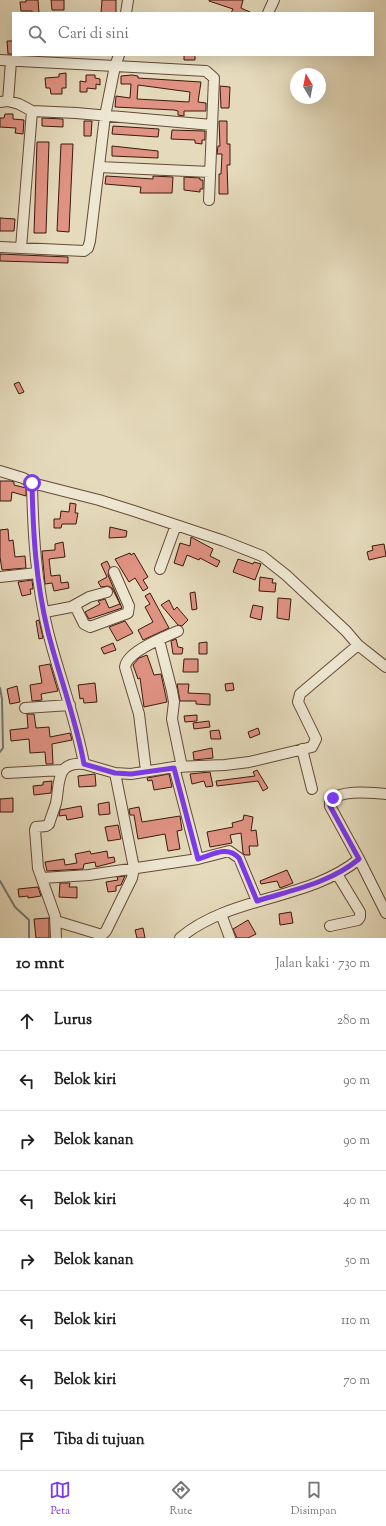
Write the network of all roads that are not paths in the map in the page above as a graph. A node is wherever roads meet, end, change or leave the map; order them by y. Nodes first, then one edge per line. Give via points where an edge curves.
1 (128, 0) edge
2 (274, 0) edge
3 (126, 12) edge
4 (268, 12) edge
5 (119, 56) edge
6 (0, 60) edge
7 (11, 61) junction
8 (115, 66) junction
9 (4, 102) edge
10 (32, 111) junction
11 (106, 116) junction
12 (212, 125) junction
13 (98, 166) junction
14 (210, 172) junction
15 (209, 200) dead end
16 (0, 247) edge
17 (22, 248) junction
18 (0, 471) edge
19 (32, 483) junction
20 (176, 525) junction
21 (160, 569) dead end
22 (114, 572) dead end
23 (36, 573) junction
24 (0, 577) edge
25 (107, 592) dead end
26 (71, 607) junction
27 (45, 612) junction
28 (178, 631) dead end
29 (159, 640) junction
30 (358, 644) junction
31 (386, 667) edge
32 (70, 704) junction
33 (25, 708) dead end
34 (302, 750) junction
35 (84, 764) junction
36 (178, 767) junction
37 (62, 770) junction
38 (146, 771) junction
39 (7, 773) dead end
40 (115, 773) junction
41 (312, 788) dead end
42 (386, 794) edge
43 (198, 859) junction
44 (359, 859) junction
45 (134, 868) junction
46 (337, 874) junction
47 (42, 878) junction
48 (257, 901) junction
49 (386, 913) edge
50 (221, 914) junction
51 (56, 922) junction
52 (330, 926) dead end
53 (102, 936) edge
54 (56, 938) edge
55 (180, 938) edge
56 (230, 938) edge

1 - 3 street
2 - 4 street
5 - 8 street
6 - 7 street
7 - 8 street
7 - 9 street
8 - 11 street
8 - 12 street via 210,73 214,78
9 - 10 street via 20,104
10 - 11 street
10 - 17 street
11 - 12 street
11 - 13 street
12 - 14 street
13 - 14 street
13 - 17 street via 88,248 84,251
14 - 15 street
16 - 17 street
18 - 19 street
19 - 20 street via 98,500
19 - 23 street
20 - 21 street
20 - 30 street via 262,556 315,601
22 - 26 street via 129,606 128,612 90,627 84,624 76,608
23 - 24 street
23 - 27 street
25 - 26 street via 89,597
26 - 27 street
27 - 32 street via 48,632
28 - 29 street
29 - 36 street via 174,702 172,719
29 - 38 street via 133,654 125,667 139,714
30 - 31 street
30 - 34 street via 300,694 298,702 316,739 312,747
32 - 33 street
32 - 35 street
34 - 36 street via 249,762
34 - 41 street
35 - 37 street via 73,764
35 - 40 street
36 - 38 street
36 - 43 street
37 - 39 street
37 - 47 street via 49,824 39,826 35,830 38,868
38 - 40 street via 131,774
40 - 45 street
42 - 44 street via 360,792 341,795 330,801 330,806
43 - 45 street
43 - 48 street via 224,851 234,853 239,858
44 - 46 street
44 - 49 street
45 - 47 street via 89,875
45 - 53 street via 132,878
46 - 48 street
46 - 52 street via 360,912 360,917 358,920
47 - 51 street
48 - 50 street
50 - 55 street via 193,928
50 - 56 street
51 - 53 street
51 - 54 street

